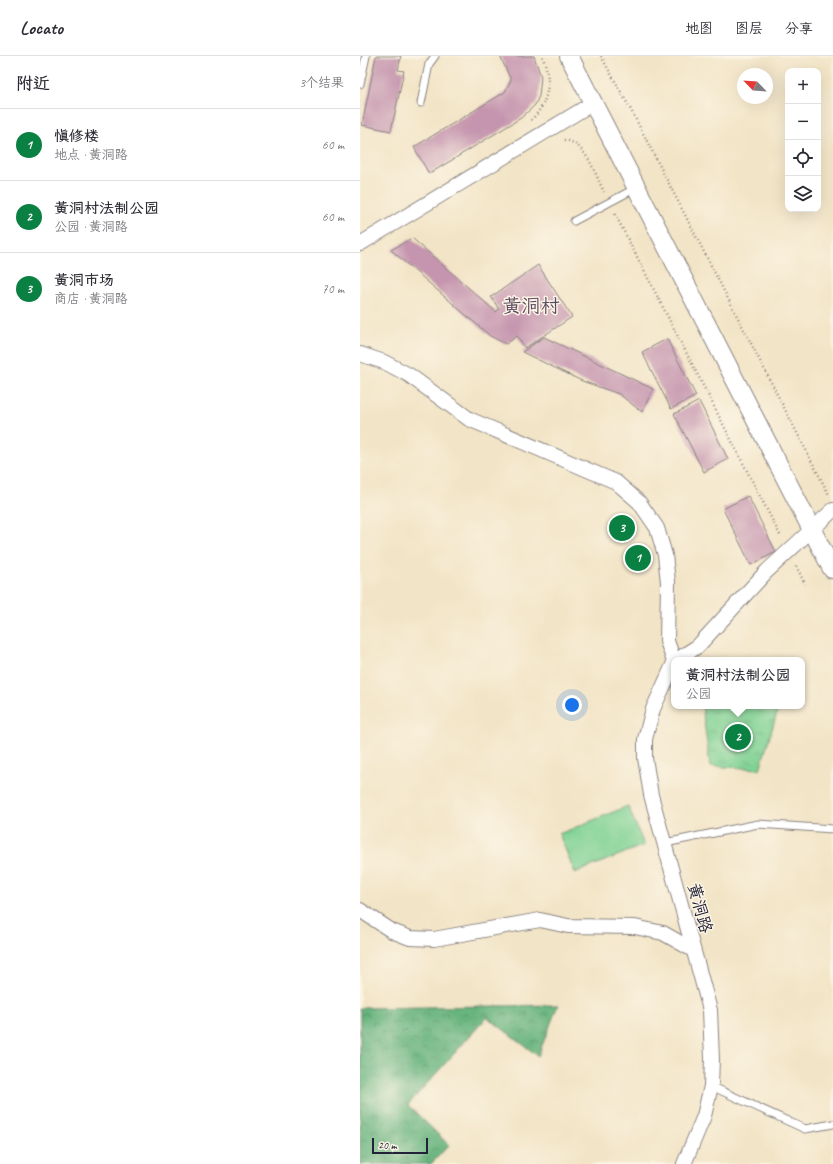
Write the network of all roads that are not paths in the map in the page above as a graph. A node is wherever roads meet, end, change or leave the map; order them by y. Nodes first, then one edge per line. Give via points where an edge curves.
1 (366, 56) edge
2 (435, 56) edge
3 (569, 56) edge
4 (360, 84) edge
5 (421, 103) dead end
6 (593, 103) junction
7 (637, 188) junction
8 (574, 221) dead end
9 (360, 243) edge
10 (360, 354) edge
11 (833, 510) edge
12 (832, 569) edge
13 (672, 657) edge
14 (682, 657) edge
15 (671, 669) edge
16 (833, 829) edge
17 (665, 843) junction
18 (360, 910) edge
19 (693, 950) junction
20 (711, 1086) junction
21 (833, 1124) edge
22 (684, 1164) edge

1 - 4 lane
2 - 5 lane via 429,64
3 - 6 street
6 - 7 street
6 - 9 street
7 - 8 lane
7 - 12 street
10 - 13 street via 384,362 409,375 476,422 616,482 639,502 657,528 665,555 668,582 667,641
11 - 14 street via 767,571 698,646
15 - 17 street, 黄洞路 via 653,708 645,739 645,758 651,795
16 - 17 lane via 758,824
17 - 19 street, 黄洞路
18 - 19 street via 392,931 410,938 451,937 540,920 568,926 635,926 663,933
19 - 20 street, 黄洞路 via 710,1010
20 - 21 lane via 805,1129
20 - 22 street, 黄洞路 via 704,1116

